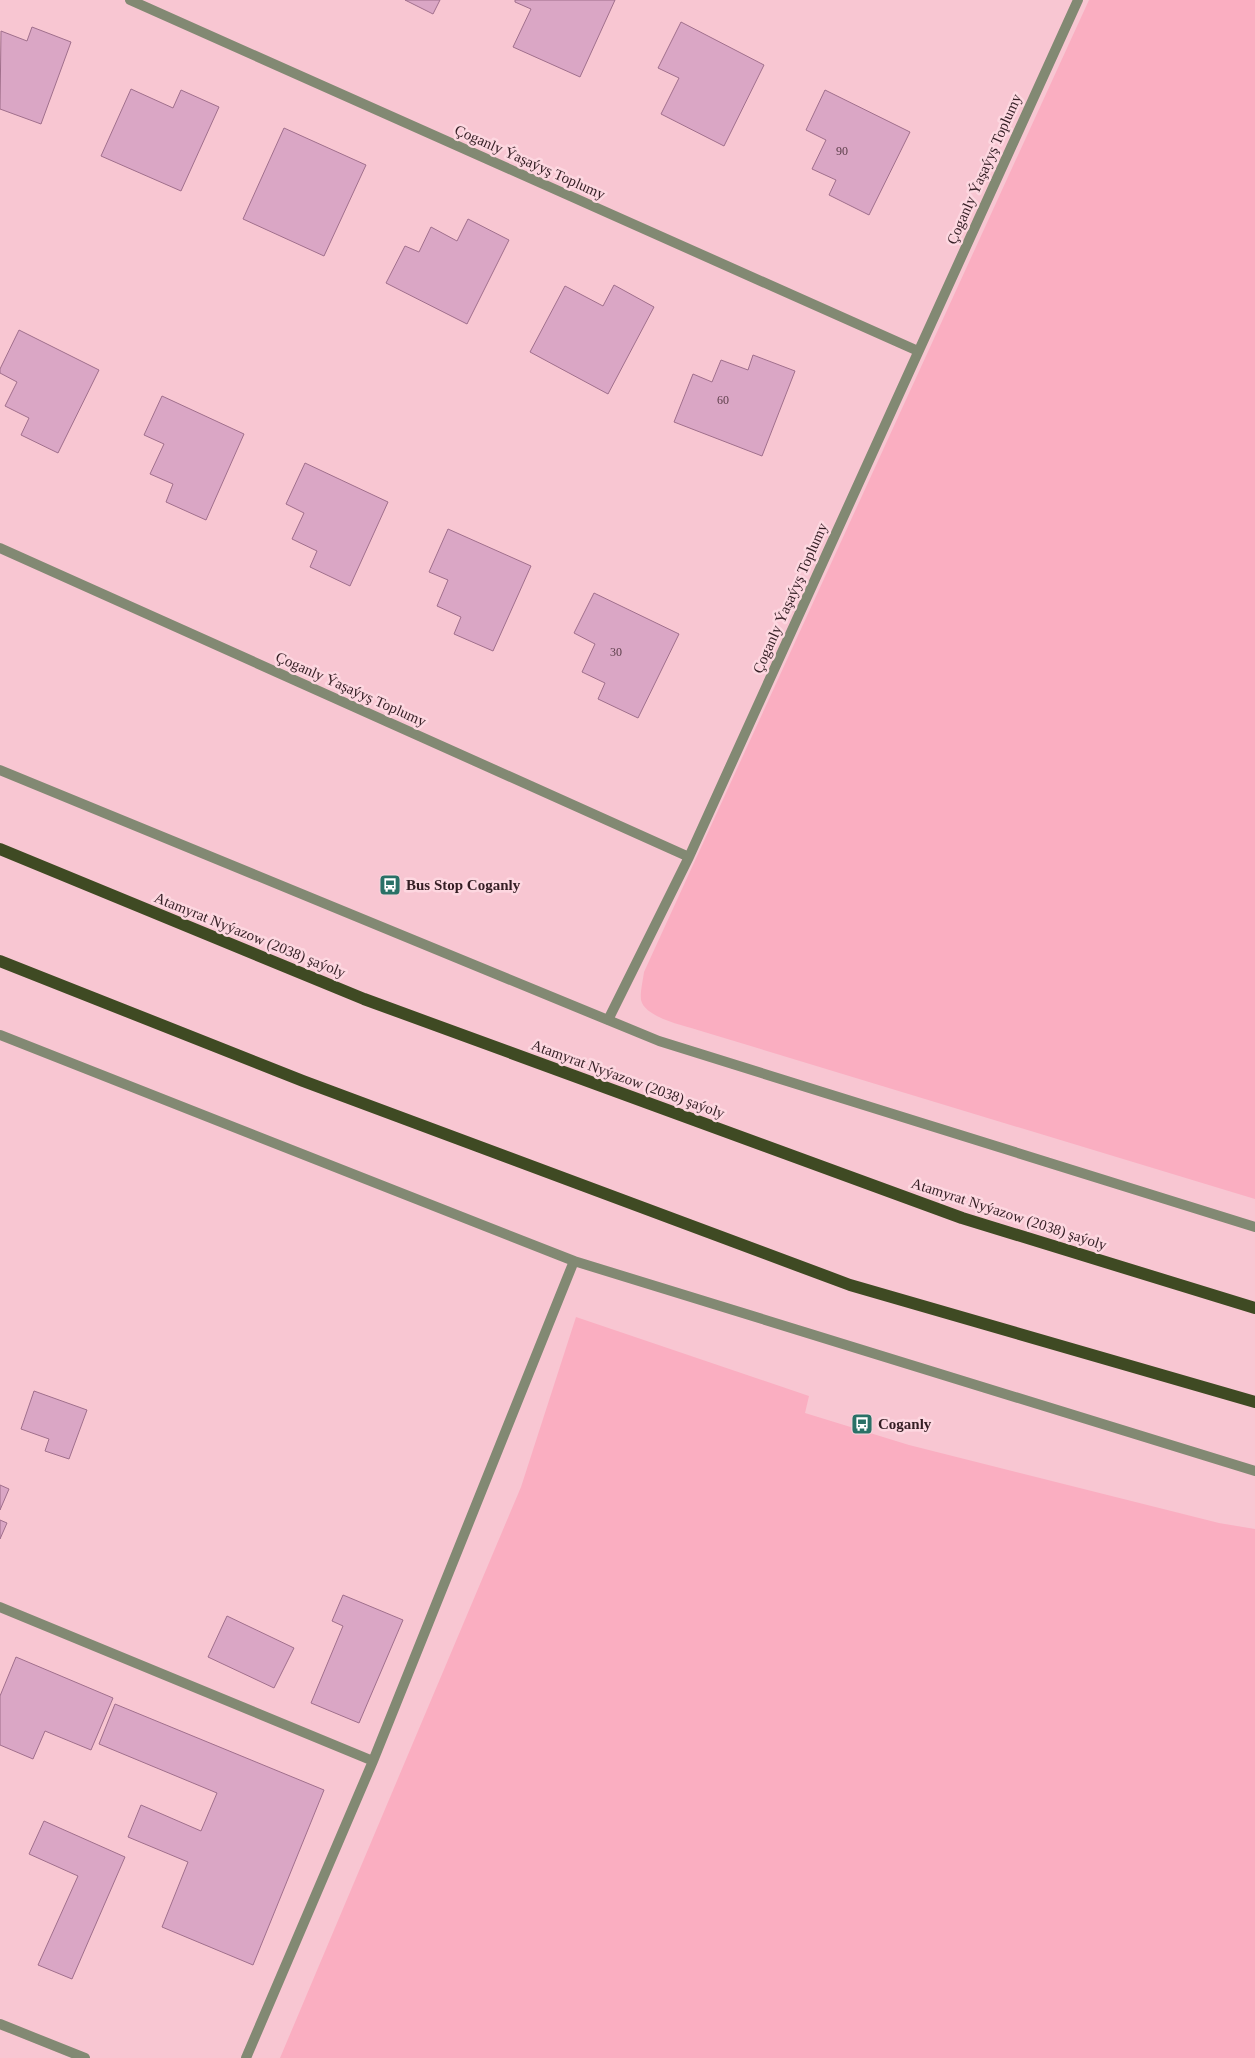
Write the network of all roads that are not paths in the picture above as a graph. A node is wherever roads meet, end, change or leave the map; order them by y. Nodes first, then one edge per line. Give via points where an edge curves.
1 (130, 0) edge
2 (1078, 0) edge
3 (918, 351) junction
4 (0, 548) edge
5 (0, 770) edge
6 (0, 849) edge
7 (689, 857) junction
8 (0, 961) edge
9 (608, 1020) junction
10 (0, 1035) edge
11 (1255, 1226) edge
12 (574, 1261) junction
13 (1255, 1308) edge
14 (1255, 1402) edge
15 (1255, 1471) edge
16 (0, 1607) edge
17 (373, 1761) junction
18 (0, 2024) edge
19 (85, 2058) edge
20 (246, 2058) edge

1 - 3 street, Çoganly Ýaşaýyş Toplumy
2 - 3 street, Çoganly Ýaşaýyş Toplumy
3 - 7 street, Çoganly Ýaşaýyş Toplumy
4 - 7 street, Çoganly Ýaşaýyş Toplumy
5 - 9 street
6 - 13 main road, Atamyrat Nyýazow (2038) şaýoly via 364,999 944,1212
7 - 9 street, Çoganly Ýaşaýyş Toplumy
8 - 14 main road via 303,1081 850,1284
9 - 11 street via 659,1041
10 - 12 street
12 - 15 street
12 - 17 street
16 - 17 street
17 - 20 street
18 - 19 street

